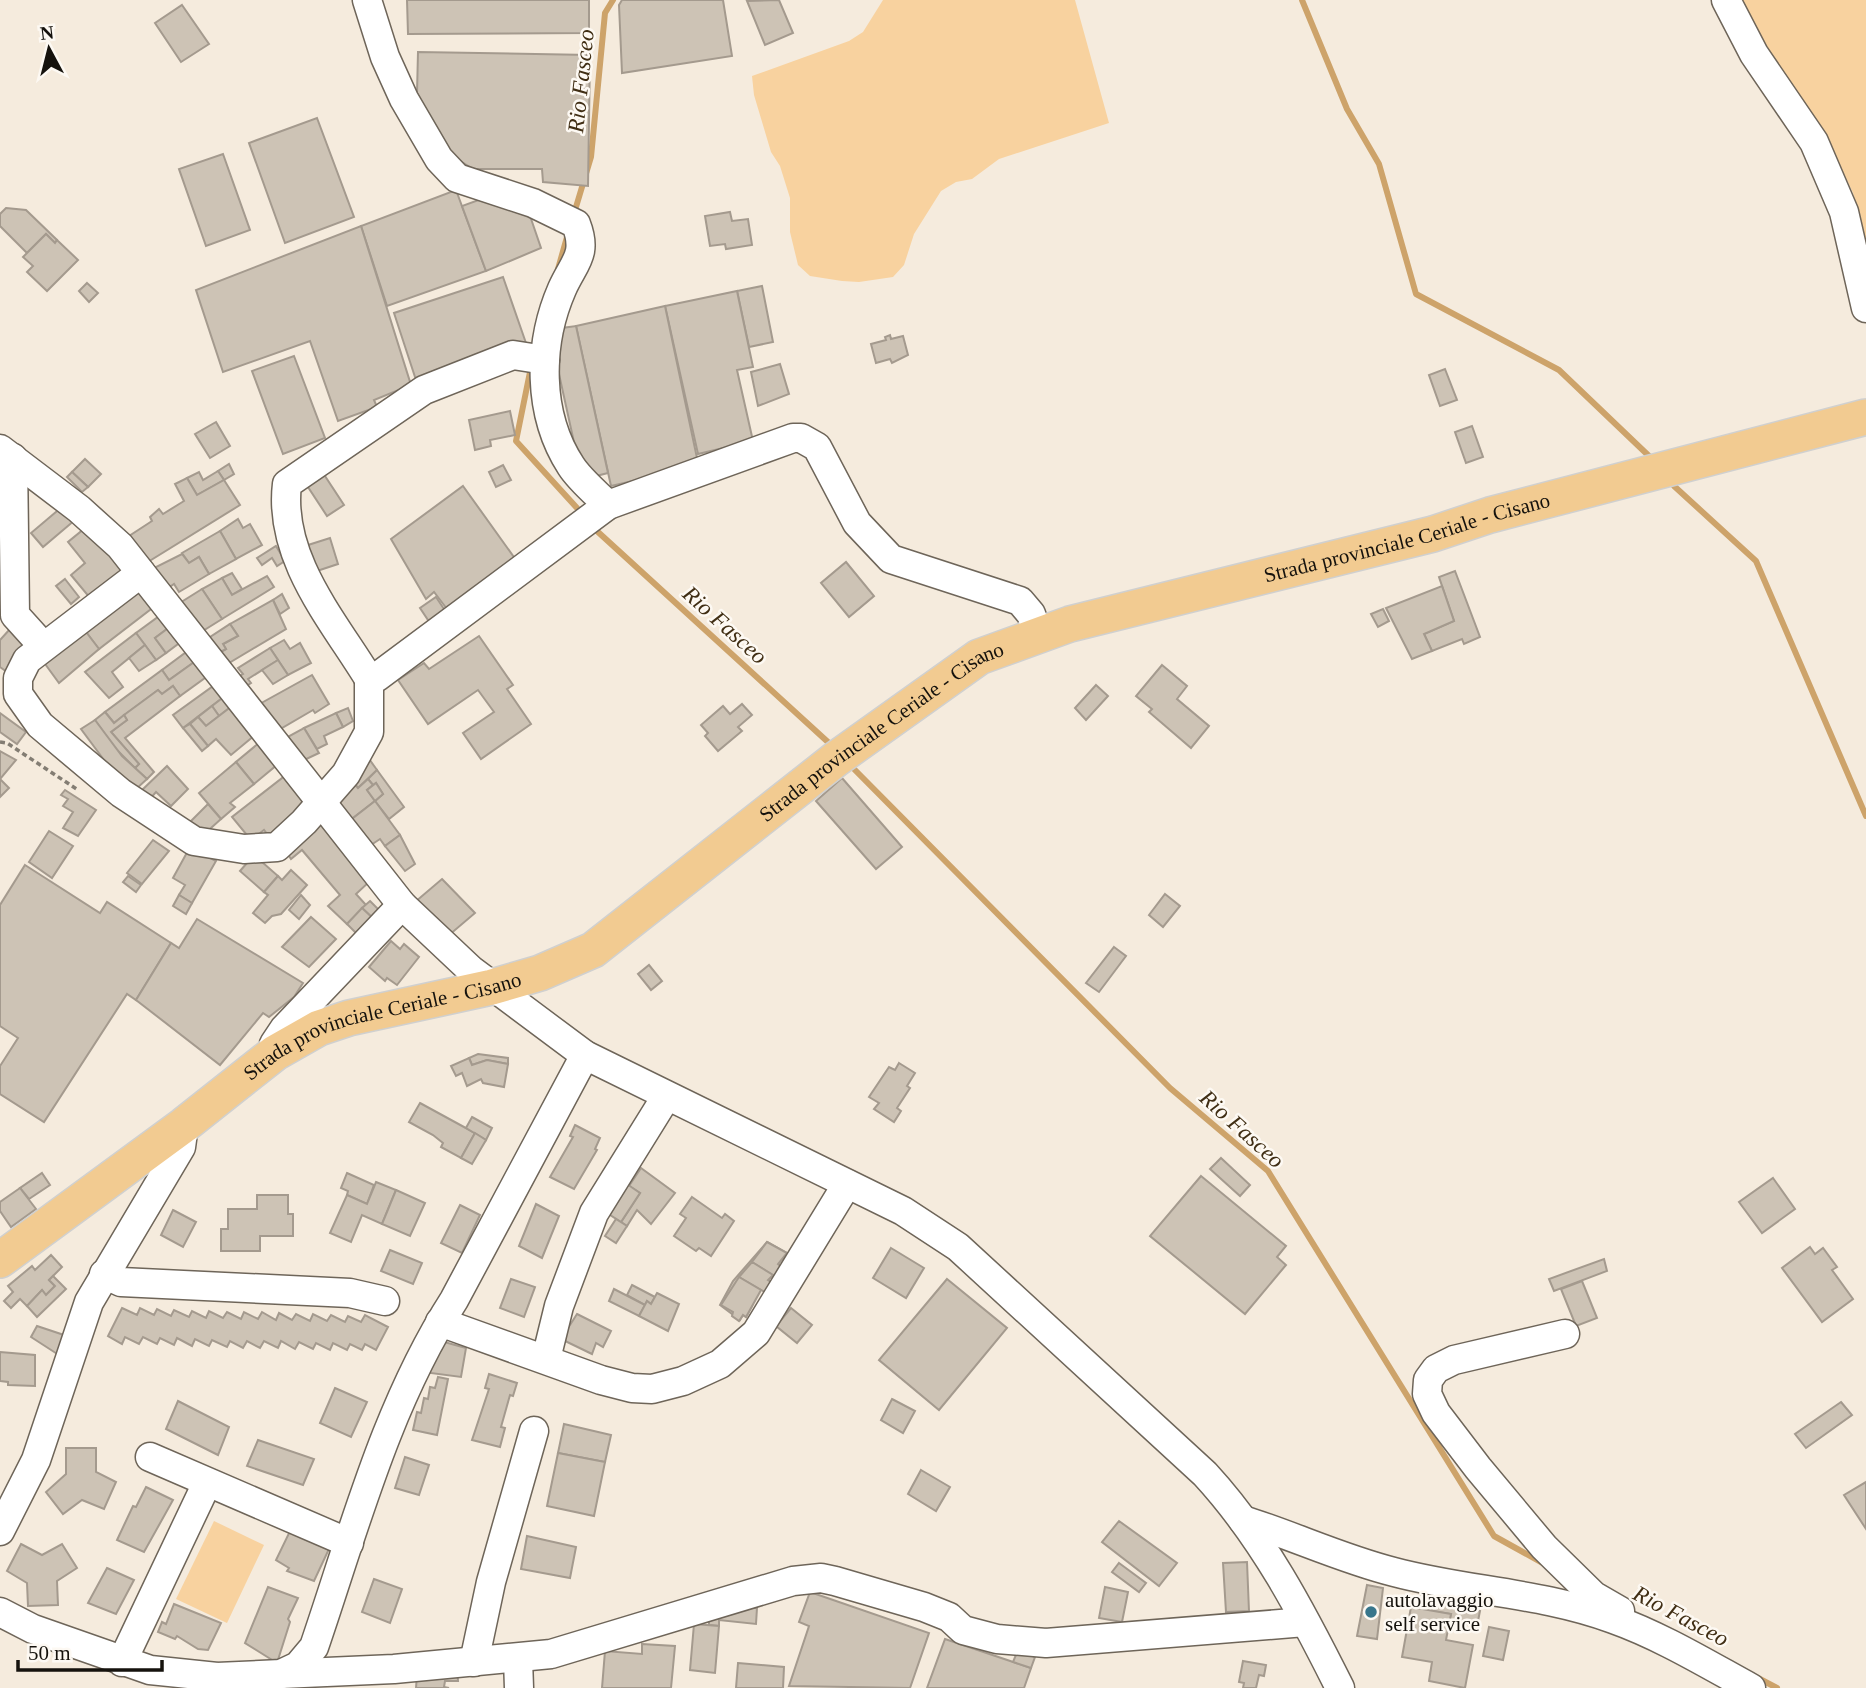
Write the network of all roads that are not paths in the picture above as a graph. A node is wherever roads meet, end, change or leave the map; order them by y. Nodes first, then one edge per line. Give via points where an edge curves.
1 (367, 0) edge
2 (1726, 0) edge
3 (1866, 308) edge
4 (545, 360) junction
5 (1866, 417) edge
6 (6, 454) edge
7 (608, 505) junction
8 (141, 573) junction
9 (1038, 634) junction
10 (43, 646) junction
11 (369, 679) junction
12 (9, 698) edge
13 (321, 803) junction
14 (402, 905) junction
15 (492, 987) junction
16 (275, 1052) junction
17 (586, 1055) junction
18 (666, 1097) junction
19 (184, 1125) junction
20 (847, 1184) junction
21 (0, 1260) edge
22 (104, 1274) junction
23 (385, 1301) dead end
24 (440, 1322) junction
25 (1565, 1334) dead end
26 (546, 1359) junction
27 (534, 1431) dead end
28 (150, 1457) dead end
29 (207, 1483) junction
30 (1243, 1520) junction
31 (0, 1531) edge
32 (349, 1543) junction
33 (0, 1612) edge
34 (1306, 1622) junction
35 (1636, 1629) junction
36 (518, 1658) junction
37 (122, 1661) junction
38 (474, 1662) junction
39 (281, 1674) junction
40 (519, 1688) edge
41 (1340, 1688) edge
42 (1751, 1688) edge

1 - 4 street via 404,99 439,159 457,178 533,203 576,224 582,241 579,258 562,288
2 - 3 street via 1754,54 1814,142 1844,212
4 - 7 street via 545,400 554,436 572,467
4 - 11 street via 513,355 425,390 287,484 284,507 309,585
5 - 9 main road, Strada provinciale Ceriale - Cisano
6 - 8 street via 98,524
6 - 10 street via 16,615
7 - 9 street via 784,440 801,438 817,447 857,523 891,559 1020,601
7 - 11 street
8 - 10 street
8 - 13 street
9 - 15 main road, Strada provinciale Ceriale - Cisano via 979,657 920,696 593,950 552,969
10 - 12 street via 27,660
11 - 13 street via 369,732 346,774
12 - 13 street via 121,793 194,841 244,849 277,847
13 - 14 street
14 - 15 street
14 - 16 street via 284,1029 274,1044
15 - 16 main road, Strada provinciale Ceriale - Cisano via 349,1018
15 - 17 street
16 - 19 main road, Strada provinciale Ceriale - Cisano
17 - 18 street
17 - 24 street
18 - 20 street
18 - 26 street via 594,1213 559,1306
19 - 21 main road, Strada provinciale Ceriale - Cisano
19 - 22 street via 181,1147
20 - 26 street via 775,1308 756,1333 720,1364 652,1389 601,1380
20 - 30 street via 903,1211 958,1247 1205,1474
22 - 23 street via 121,1282 350,1293
22 - 31 street via 89,1302 36,1460
24 - 26 street
24 - 32 street via 389,1429
25 - 35 street via 1454,1360 1436,1369 1428,1380 1427,1394 1478,1468 1544,1547 1573,1579 1623,1612
27 - 38 street via 491,1582
28 - 29 street
29 - 32 street
29 - 37 street
30 - 34 street via 1269,1555
30 - 35 street via 1359,1563 1538,1600 1612,1618
32 - 39 street via 314,1647 298,1666
33 - 37 street
34 - 36 street via 1122,1640 1046,1643 997,1639 963,1630 949,1617 924,1607 821,1578 793,1581 551,1654
34 - 41 street
35 - 42 street
36 - 38 street
36 - 40 street
37 - 39 street via 150,1670 217,1677
38 - 39 street

